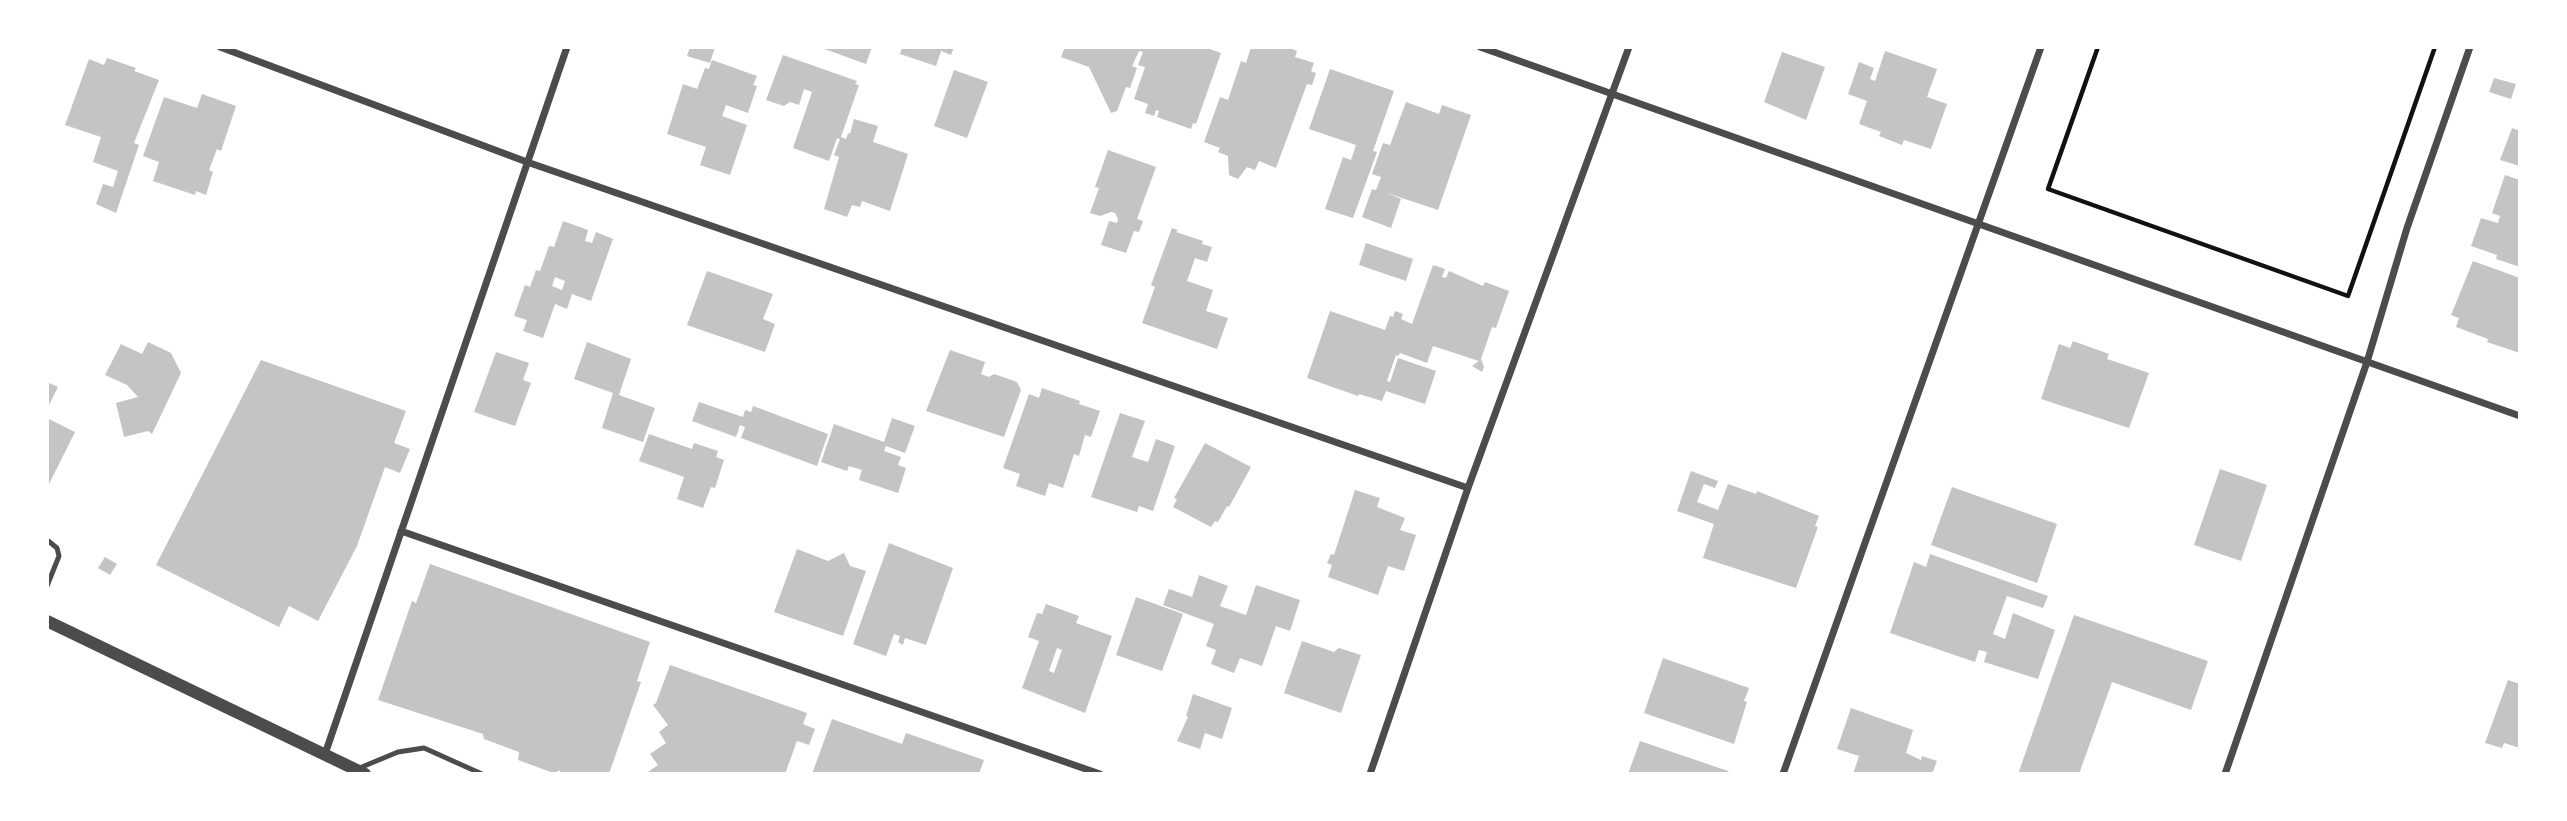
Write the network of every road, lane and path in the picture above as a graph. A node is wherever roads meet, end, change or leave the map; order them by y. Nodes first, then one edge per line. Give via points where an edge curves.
1 (220, 47) edge
2 (566, 47) edge
3 (1480, 47) edge
4 (1629, 47) edge
5 (2041, 47) edge
6 (2098, 47) edge
7 (2435, 47) edge
8 (2470, 47) edge
9 (1614, 93) junction
10 (527, 162) junction
11 (1978, 223) junction
12 (2367, 362) junction
13 (2520, 416) edge
14 (1468, 488) junction
15 (401, 531) junction
16 (47, 540) edge
17 (47, 586) edge
18 (47, 621) edge
19 (325, 754) junction
20 (361, 771) edge
21 (482, 774) edge
22 (1100, 774) edge
23 (1370, 774) edge
24 (1783, 774) edge
25 (2225, 774) edge

1 - 10 street
2 - 10 street
3 - 9 street
4 - 9 street
5 - 11 street
6 - 7 path via 2048,189 2348,296
8 - 12 street via 2407,228
9 - 11 street
9 - 14 street
10 - 14 street
10 - 15 street
11 - 12 street
11 - 24 street
12 - 13 street
12 - 25 street
14 - 23 street
15 - 19 street
15 - 22 street
16 - 17 lane via 59,556
18 - 19 street
19 - 20 street
20 - 21 lane via 398,752 424,748

